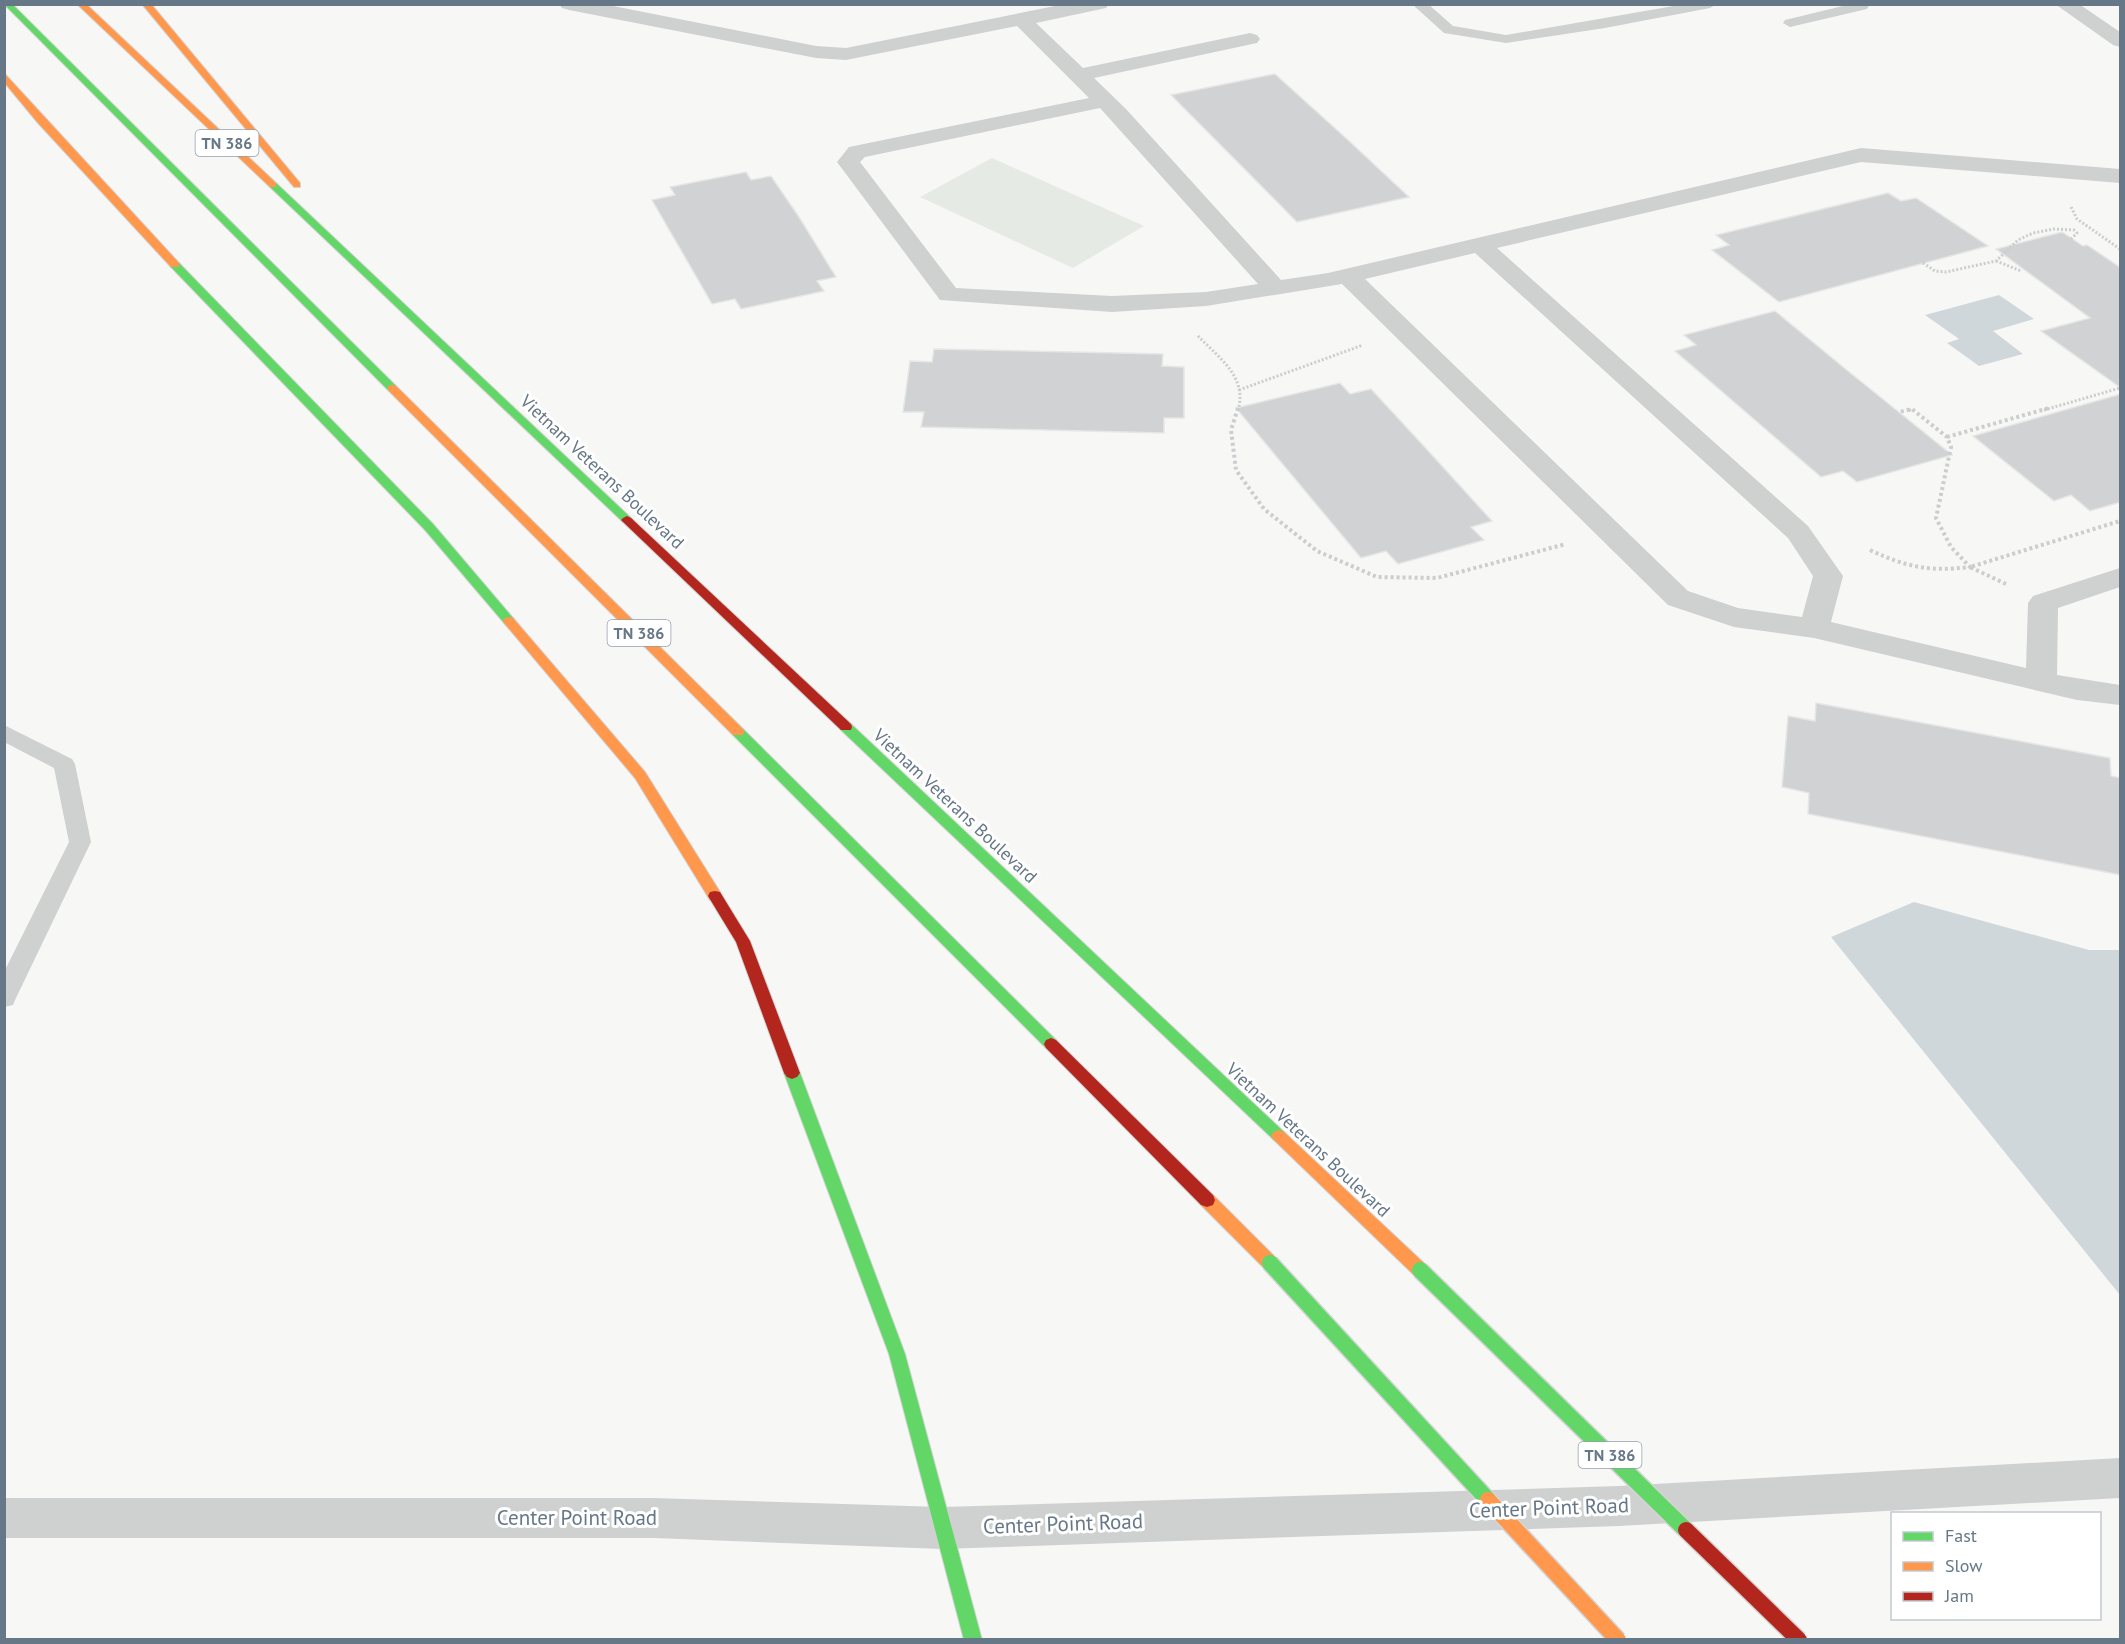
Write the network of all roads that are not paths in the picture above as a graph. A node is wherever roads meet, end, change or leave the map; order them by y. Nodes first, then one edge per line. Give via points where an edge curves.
1 (7, 4) edge
2 (81, 4) edge
3 (146, 4) edge
4 (569, 4) edge
5 (1099, 4) edge
6 (1419, 4) edge
7 (1710, 4) edge
8 (2065, 4) edge
9 (1864, 5) edge
10 (1023, 21) junction
11 (1790, 23) dead end
12 (1250, 39) dead end
13 (2121, 42) edge
14 (1078, 75) junction
15 (4, 76) edge
16 (1104, 101) junction
17 (2121, 176) edge
18 (1479, 244) junction
19 (1347, 275) junction
20 (373, 281) junction
21 (1275, 288) junction
22 (2121, 577) edge
23 (1814, 628) junction
24 (2041, 682) junction
25 (2121, 695) edge
26 (4, 732) edge
27 (4, 998) edge
28 (2121, 1479) edge
29 (4, 1518) edge
30 (942, 1528) junction
31 (973, 1640) edge
32 (1618, 1640) edge
33 (1800, 1640) edge

1 - 32 highway, TN 386, bridge via 1270,1263
2 - 20 highway, Vietnam Veterans Boulevard / TN 386
3 - 20 highway
4 - 10 street via 816,52 846,54
5 - 10 street
6 - 7 lane via 1449,30 1506,39
8 - 13 street
9 - 11 lane
10 - 14 street
12 - 14 street
14 - 16 street
15 - 30 highway via 136,226 429,527 640,775 743,941 897,1354
16 - 21 street
16 - 21 street via 857,152 848,162 949,295 1112,304 1206,299
17 - 18 street via 1861,155
18 - 19 street
18 - 23 street via 1798,532 1828,576
19 - 21 street
19 - 23 street via 1677,598 1734,618
20 - 33 highway, Vietnam Veterans Boulevard / TN 386, bridge via 1420,1270
22 - 24 street via 2043,603
23 - 24 street
24 - 25 street
26 - 27 lane via 64,764 80,842
28 - 30 street, Center Point Road via 1620,1506
29 - 30 street, Center Point Road via 654,1518
30 - 31 highway

